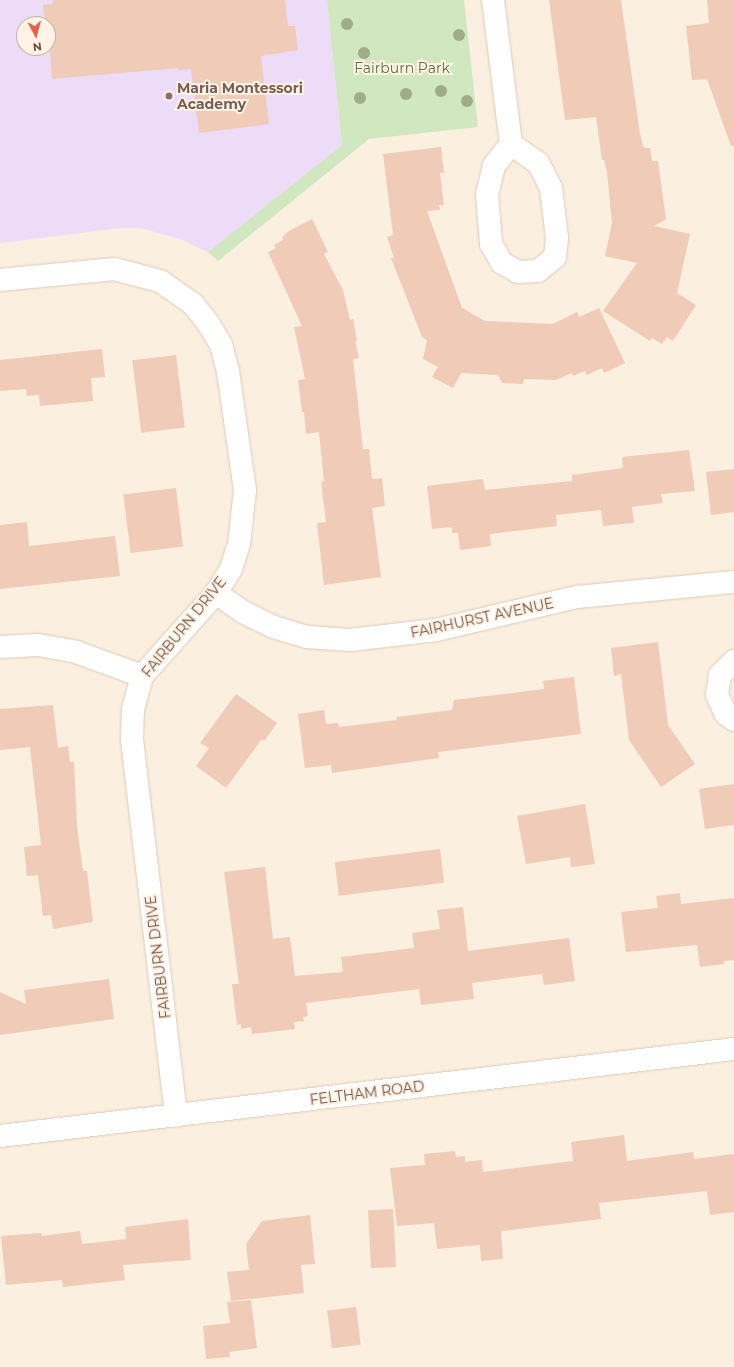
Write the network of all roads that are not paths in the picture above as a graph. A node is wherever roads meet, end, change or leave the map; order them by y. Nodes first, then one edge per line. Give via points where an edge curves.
1 (493, 0) edge
2 (511, 144) junction
3 (0, 280) edge
4 (734, 582) edge
5 (216, 593) junction
6 (0, 647) edge
7 (734, 661) edge
8 (142, 676) junction
9 (734, 720) edge
10 (734, 1049) edge
11 (176, 1115) junction
12 (0, 1136) edge

1 - 2 street
2 - 2 street via 494,166 487,194 491,244 502,263 518,272 538,271 555,257 557,238 551,188 538,163
3 - 5 street, FAIRBURN DRIVE via 89,269 126,271 160,281 172,288 193,304 208,323 221,345 228,371 245,490 239,544 231,569
4 - 5 street, FAIRHURST AVENUE via 577,598 436,630 350,640 307,637 274,627 242,612
5 - 8 street, FAIRBURN DRIVE
6 - 8 street via 38,644 76,652
7 - 9 street via 720,675 717,695 726,714
8 - 11 street, FAIRBURN DRIVE via 133,710 132,740
10 - 11 street, FELTHAM ROAD
11 - 12 street, FELTHAM ROAD

